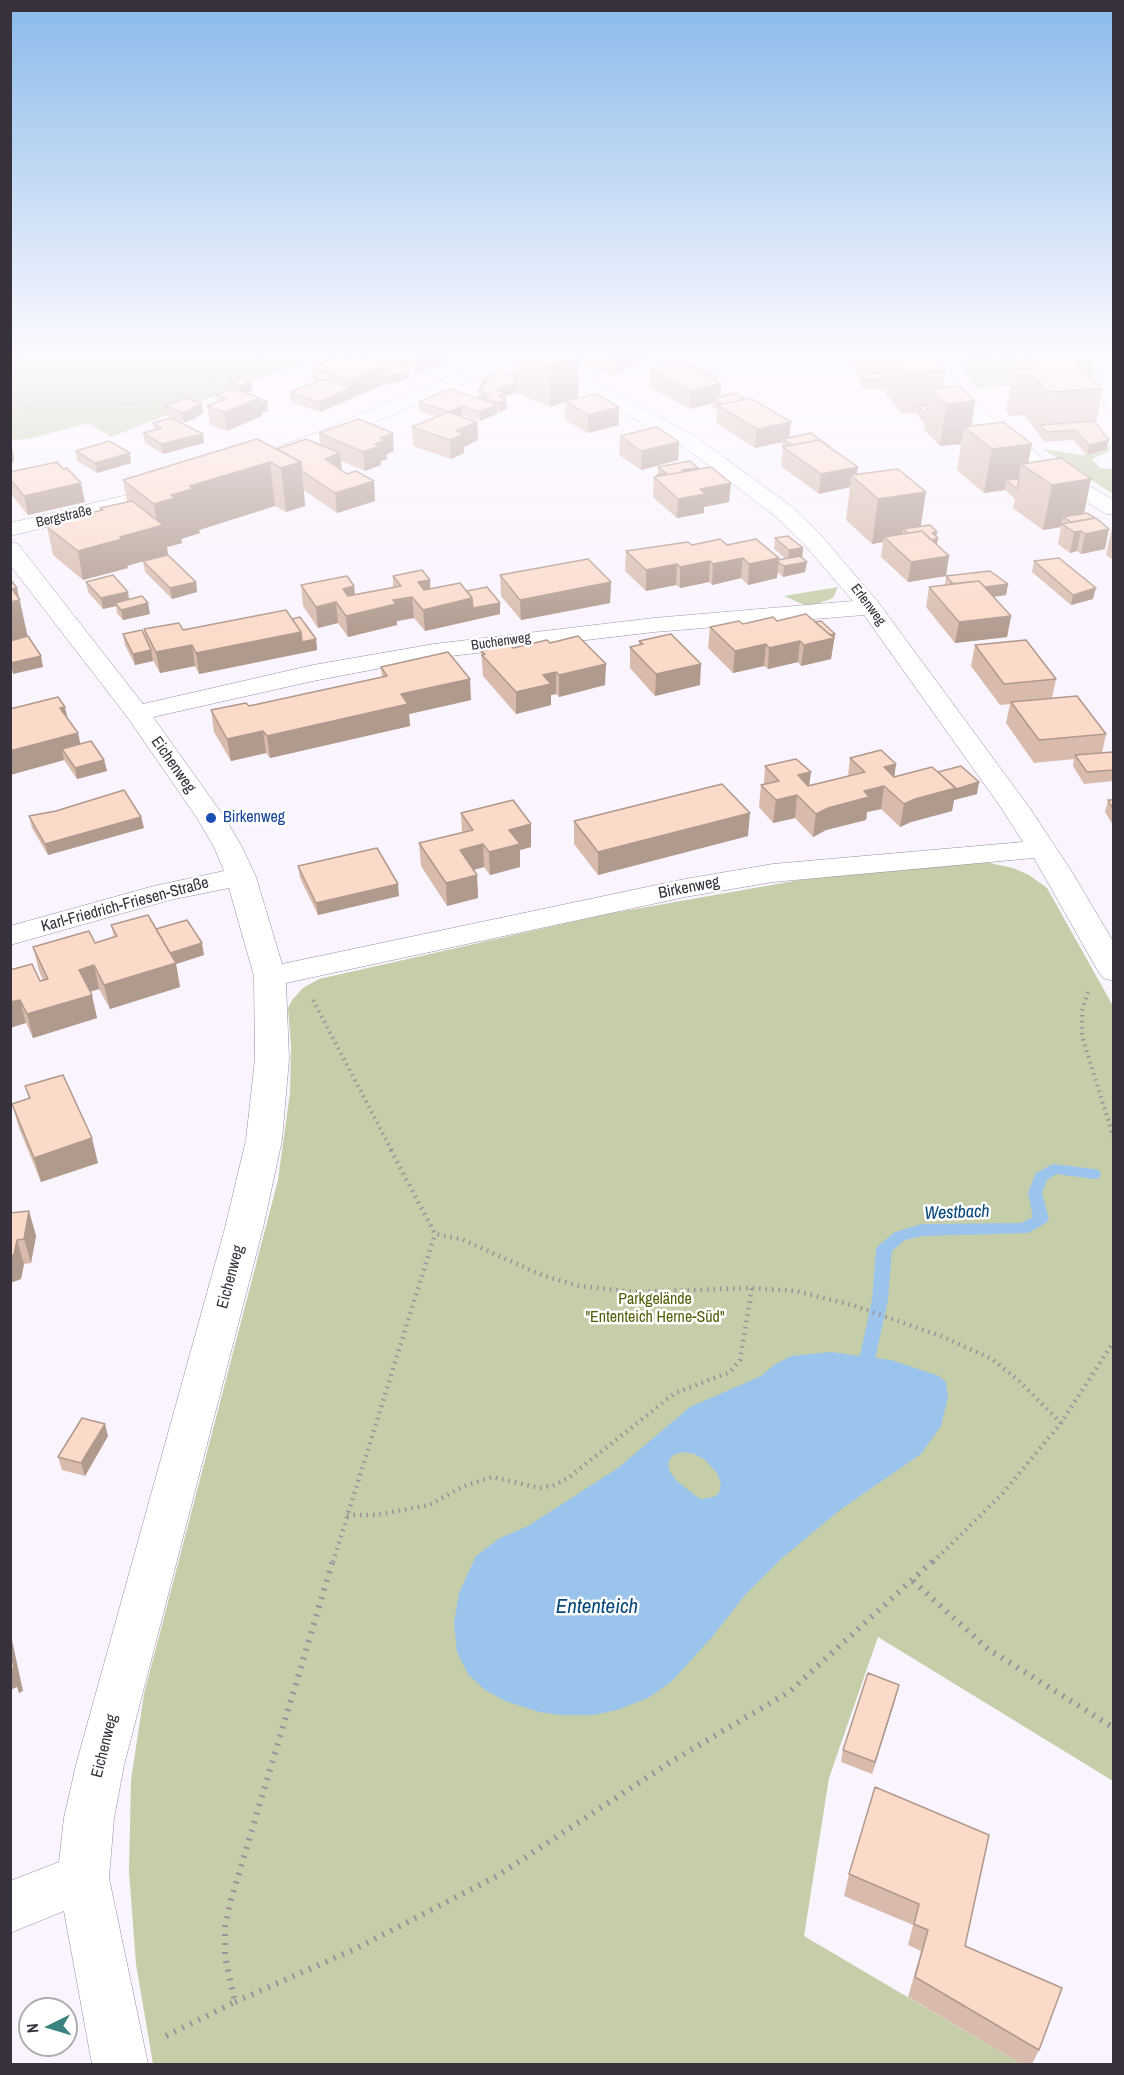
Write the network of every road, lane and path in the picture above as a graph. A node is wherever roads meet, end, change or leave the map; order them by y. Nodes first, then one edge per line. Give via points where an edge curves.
1 (288, 450) edge
2 (701, 450) edge
3 (1021, 450) edge
4 (248, 465) edge
5 (184, 486) edge
6 (1113, 509) edge
7 (10, 530) edge
8 (10, 549) edge
9 (870, 607) junction
10 (137, 713) junction
11 (1042, 849) junction
12 (241, 877) junction
13 (10, 936) edge
14 (1113, 971) edge
15 (270, 976) junction
16 (1089, 990) dead end
17 (1113, 1139) edge
18 (435, 1234) junction
19 (752, 1288) junction
20 (1113, 1341) edge
21 (1060, 1423) junction
22 (347, 1515) junction
23 (913, 1581) junction
24 (1113, 1728) edge
25 (83, 1878) junction
26 (10, 1907) edge
27 (235, 2002) junction
28 (120, 2062) edge

1 - 4 street
2 - 9 street, Erlenweg via 783,511
3 - 6 street
5 - 7 street, Bergstraße
8 - 10 street, Eichenweg
9 - 10 street, Buchenweg via 632,627 434,651 313,673
9 - 11 street, Erlenweg
10 - 12 street, Eichenweg via 211,818
11 - 14 street, Erlenweg
11 - 15 street, Birkenweg via 773,873
12 - 13 street, Karl-Friedrich-Friesen-Straße via 165,892
12 - 15 street, Eichenweg
15 - 18 path via 309,992
15 - 25 street, Eichenweg via 272,1059 264,1140 244,1228 99,1765
16 - 17 path via 1082,1011 1082,1036
18 - 19 path via 461,1239 544,1276 580,1286 634,1293
18 - 22 path
19 - 21 path via 796,1291 852,1305 941,1336 992,1359
19 - 22 path via 740,1359 730,1372 675,1393 568,1478 540,1488 492,1477 464,1486 429,1505 377,1515
20 - 21 path
21 - 23 path via 1002,1494
22 - 27 path via 230,1903 225,1957
23 - 24 path via 988,1649
23 - 27 path via 789,1692 672,1761 497,1876 357,1948
25 - 26 street
25 - 28 street, Eichenweg
27 - 28 path

